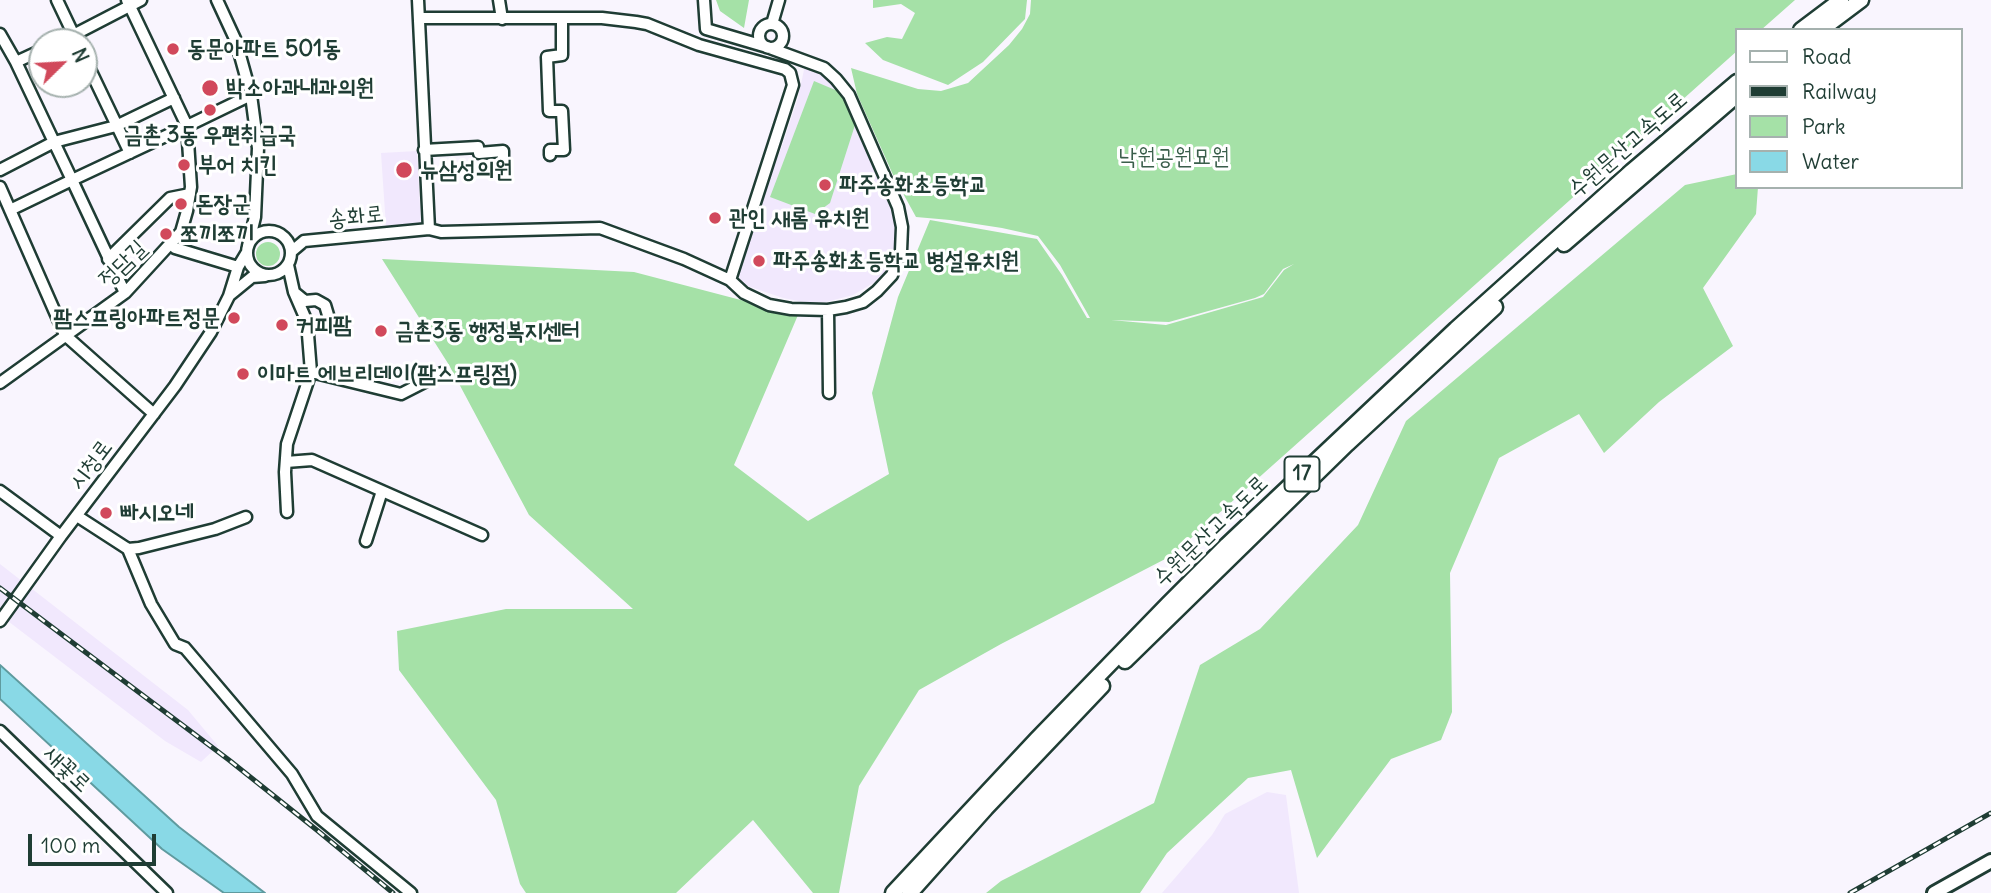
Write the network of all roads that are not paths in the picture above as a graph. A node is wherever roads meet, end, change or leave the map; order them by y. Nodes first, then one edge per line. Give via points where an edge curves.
1 (57, 0) edge
2 (141, 0) edge
3 (217, 0) edge
4 (418, 0) edge
5 (499, 0) edge
6 (704, 0) edge
7 (779, 0) edge
8 (1842, 0) edge
9 (1861, 0) edge
10 (128, 3) edge
11 (419, 18) junction
12 (562, 18) junction
13 (502, 19) junction
14 (772, 24) junction
15 (70, 28) edge
16 (93, 28) edge
17 (1804, 28) edge
18 (1824, 28) edge
19 (706, 29) junction
20 (0, 34) edge
21 (699, 45) junction
22 (767, 47) junction
23 (28, 56) edge
24 (16, 62) junction
25 (1736, 83) edge
26 (98, 88) edge
27 (251, 95) junction
28 (1736, 96) edge
29 (174, 98) junction
30 (187, 126) junction
31 (116, 127) junction
32 (54, 142) junction
33 (424, 150) junction
34 (130, 153) junction
35 (550, 155) dead end
36 (503, 157) dead end
37 (0, 170) edge
38 (72, 180) junction
39 (0, 187) edge
40 (190, 194) junction
41 (10, 210) junction
42 (255, 217) junction
43 (429, 229) junction
44 (266, 232) junction
45 (286, 241) junction
46 (304, 241) junction
47 (171, 244) junction
48 (248, 249) junction
49 (290, 252) junction
50 (107, 259) junction
51 (288, 265) junction
52 (238, 267) junction
53 (269, 275) junction
54 (730, 280) junction
55 (294, 292) junction
56 (125, 293) junction
57 (229, 296) junction
58 (828, 310) junction
59 (328, 315) dead end
60 (65, 335) junction
61 (311, 372) junction
62 (442, 373) dead end
63 (0, 383) edge
64 (829, 393) dead end
65 (154, 414) junction
66 (286, 462) junction
67 (0, 491) edge
68 (382, 491) junction
69 (287, 512) dead end
70 (77, 516) junction
71 (246, 517) dead end
72 (482, 535) dead end
73 (61, 536) junction
74 (366, 541) dead end
75 (128, 549) junction
76 (0, 621) edge
77 (0, 731) edge
78 (1991, 861) edge
79 (167, 893) edge
80 (411, 893) edge
81 (892, 893) edge
82 (910, 893) edge
83 (1934, 893) edge

1 - 15 street
2 - 10 street
3 - 27 street via 236,41
4 - 11 street
5 - 13 street
6 - 19 street
7 - 14 street
8 - 17 highway
9 - 18 highway
10 - 16 street
10 - 29 street, 정담길
11 - 13 street
11 - 33 street
12 - 13 street
12 - 21 street via 647,24
12 - 35 street via 562,55 547,57 549,111 562,111 564,150 550,150
14 - 22 street via 759,33
14 - 22 street via 779,27 782,38 775,47
19 - 21 street
19 - 22 street, 송화로
20 - 24 street
21 - 54 street via 778,65 793,79
22 - 58 street, 송화로 via 824,68 843,87 898,207 901,251 892,275 863,302
23 - 24 street
24 - 32 street
25 - 81 highway, 수원문산고속도로 / 17 via 1466,319 1348,429 1167,604
26 - 31 street
27 - 30 street
27 - 42 street via 258,148
28 - 82 highway, 수원문산고속도로 / 17 via 1555,253 1337,454 1120,667
29 - 30 street, 정담길
29 - 31 street
30 - 34 street
30 - 40 street, 정담길
31 - 32 street
31 - 34 street
32 - 37 street
32 - 38 street
33 - 36 street via 478,147 479,153 503,151
33 - 43 street
34 - 38 street
38 - 41 street
38 - 50 street
39 - 41 street
40 - 47 street, 정담길 via 181,232
40 - 50 street via 170,198
41 - 60 street
42 - 44 street
42 - 48 street
43 - 46 street, 송화로
43 - 54 street, 송화로 via 600,228
44 - 45 street
44 - 48 street via 256,236
45 - 46 street
45 - 49 street
46 - 49 street, 송화로
47 - 52 street
47 - 56 street, 정담길
48 - 52 street, 시청로
48 - 53 street via 256,271
49 - 51 street
50 - 56 street
51 - 53 street
51 - 55 street
52 - 57 street, 시청로
53 - 57 street via 252,277
54 - 58 street, 송화로 via 769,305
55 - 59 street via 305,301 325,305
55 - 61 street via 307,322
56 - 60 street, 정담길
57 - 65 street, 시청로 via 212,331
58 - 64 street
60 - 63 street, 정담길
60 - 65 street
61 - 62 street via 401,394
61 - 66 street via 287,444
65 - 70 street, 시청로
66 - 68 street via 312,460
66 - 69 street
67 - 73 street
68 - 72 street
68 - 74 street
70 - 73 street, 시청로
70 - 75 street
71 - 75 street
73 - 76 street, 시청로
75 - 80 street via 151,604 175,644 185,648 292,774 317,816
77 - 79 street, 새꽃로
78 - 83 main road

